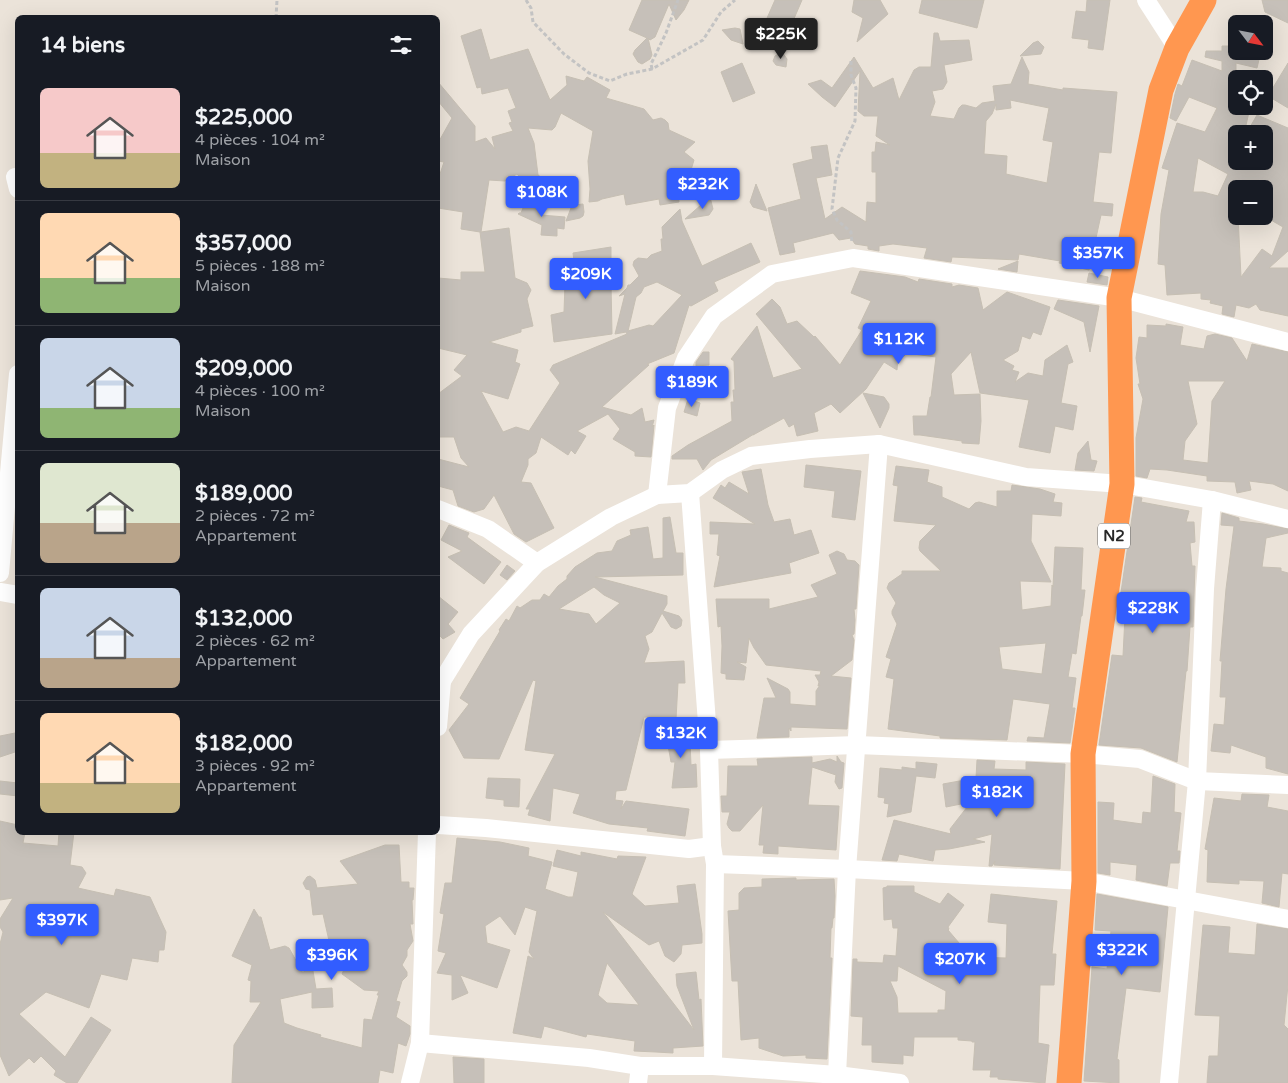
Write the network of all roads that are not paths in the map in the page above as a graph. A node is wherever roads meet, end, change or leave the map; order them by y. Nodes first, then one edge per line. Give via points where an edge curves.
1 (1146, 0) edge
2 (1204, 0) edge
3 (1177, 48) junction
4 (1119, 298) junction
5 (1288, 342) edge
6 (15, 407) edge
7 (878, 444) junction
8 (1122, 484) junction
9 (690, 493) junction
10 (657, 495) junction
11 (1212, 500) junction
12 (440, 510) edge
13 (1288, 519) edge
14 (537, 563) junction
15 (0, 572) edge
16 (0, 592) edge
17 (15, 594) edge
18 (440, 681) edge
19 (857, 745) junction
20 (710, 750) junction
21 (1082, 754) junction
22 (1198, 781) junction
23 (1288, 785) edge
24 (440, 825) edge
25 (427, 835) edge
26 (712, 846) junction
27 (715, 864) junction
28 (847, 869) junction
29 (1084, 880) junction
30 (1187, 899) junction
31 (1288, 919) edge
32 (420, 1043) junction
33 (713, 1066) junction
34 (639, 1074) edge
35 (847, 1078) edge
36 (410, 1083) edge
37 (900, 1083) edge
38 (1068, 1083) edge
39 (1169, 1083) edge

1 - 3 street
2 - 3 highway, N2
3 - 4 highway, N2 via 1162,90
4 - 5 street
4 - 8 highway, N2
4 - 10 street via 853,258 772,274 714,316 686,358 667,408
6 - 15 street
7 - 8 street via 1026,477
7 - 9 street via 751,456 722,470
7 - 19 street
8 - 11 street
8 - 21 highway, N2
9 - 10 street
9 - 20 street
10 - 14 street via 611,517
11 - 13 street
11 - 22 street via 1205,589
12 - 14 street via 488,529
14 - 18 street via 471,634
16 - 17 street
19 - 20 street
19 - 21 street
19 - 28 street
20 - 26 street
21 - 22 street via 1140,759
21 - 29 highway, N2
22 - 23 street
22 - 30 street
24 - 26 street via 681,848
25 - 32 street
26 - 27 street
27 - 28 street
27 - 33 street
28 - 29 street
28 - 35 street
29 - 30 street
29 - 38 highway, N2
30 - 31 street
30 - 39 street
32 - 34 street via 589,1058
32 - 36 street
33 - 34 street
33 - 35 street
35 - 37 street

